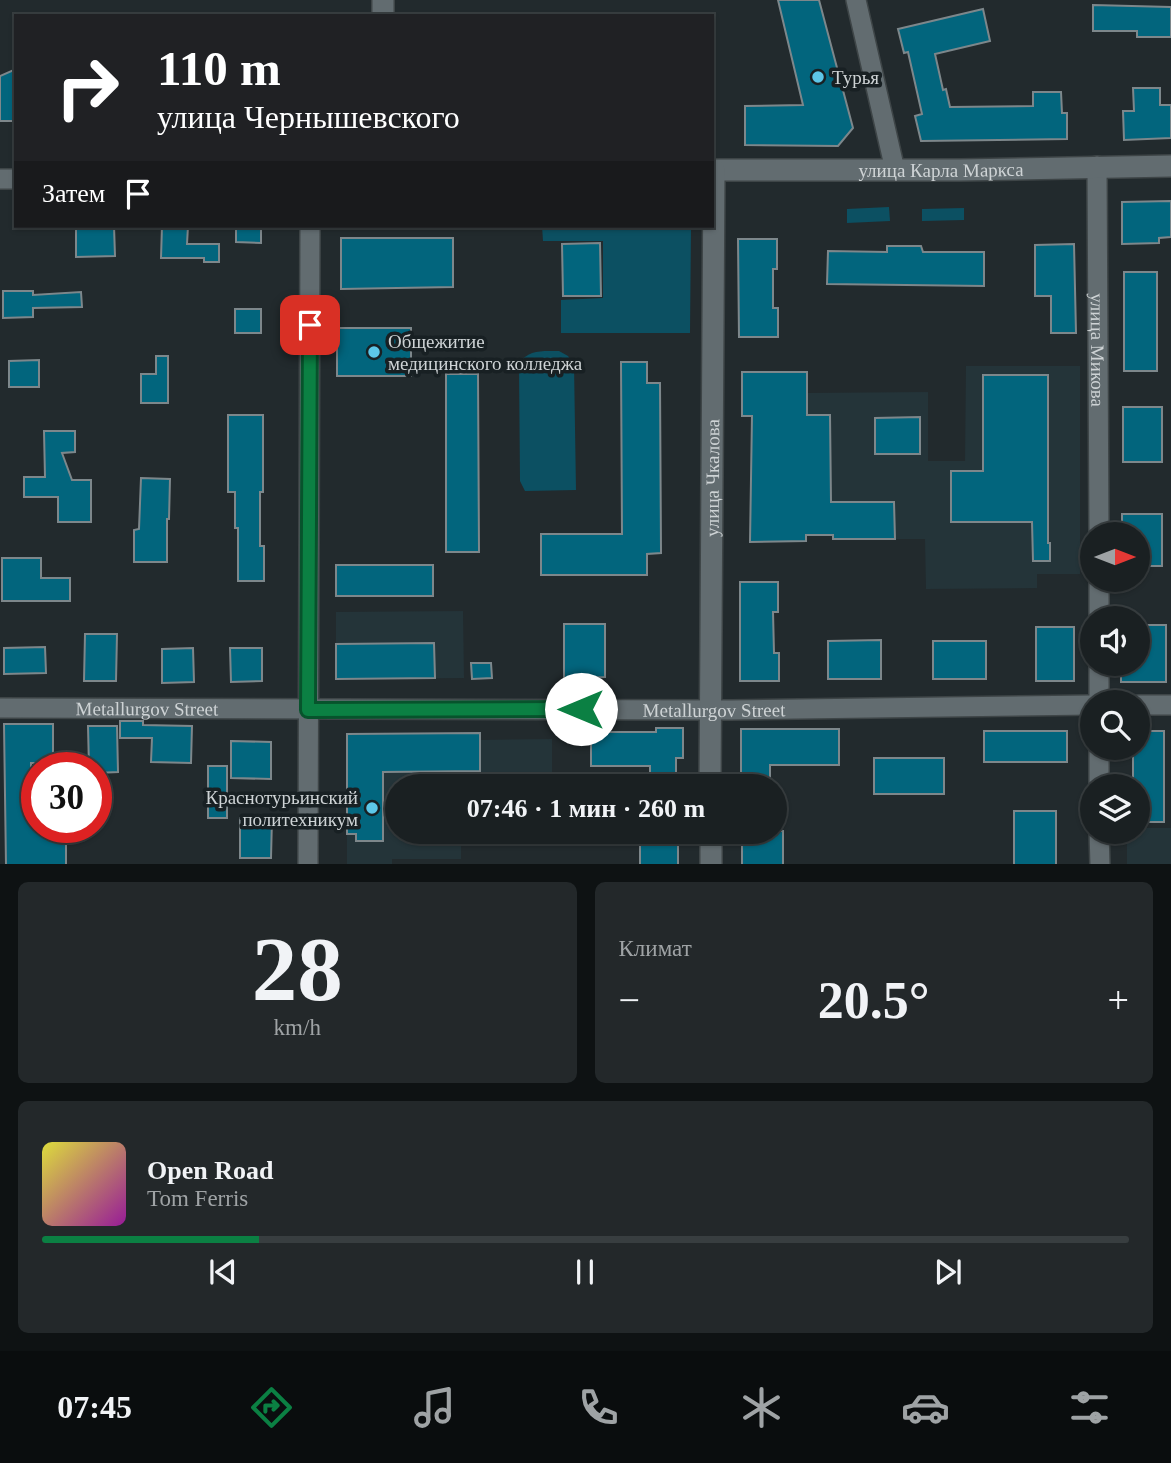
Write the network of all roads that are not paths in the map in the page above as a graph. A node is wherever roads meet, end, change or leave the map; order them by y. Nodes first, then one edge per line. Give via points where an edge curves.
1 (856, 0) edge
2 (1097, 166) junction
3 (1171, 166) edge
4 (714, 170) edge
5 (895, 170) junction
6 (310, 228) edge
7 (713, 228) edge
8 (1099, 522) edge
9 (1080, 705) edge
10 (1150, 705) edge
11 (1171, 705) edge
12 (0, 708) edge
13 (308, 710) junction
14 (710, 710) junction
15 (710, 774) edge
16 (710, 844) edge
17 (1099, 844) edge
18 (308, 864) edge
19 (710, 864) edge
20 (1100, 864) edge

1 - 5 street
2 - 3 main road, улица Карла Маркса
2 - 5 main road, улица Карла Маркса
2 - 8 street, улица Микова
4 - 5 main road, улица Карла Маркса
6 - 13 street
7 - 14 main road, улица Чкалова
9 - 14 street, Metallurgov Street
10 - 11 street
12 - 13 street, Metallurgov Street
13 - 14 street, Metallurgov Street
13 - 18 street
14 - 15 main road, улица Чкалова
16 - 19 main road
17 - 20 street

